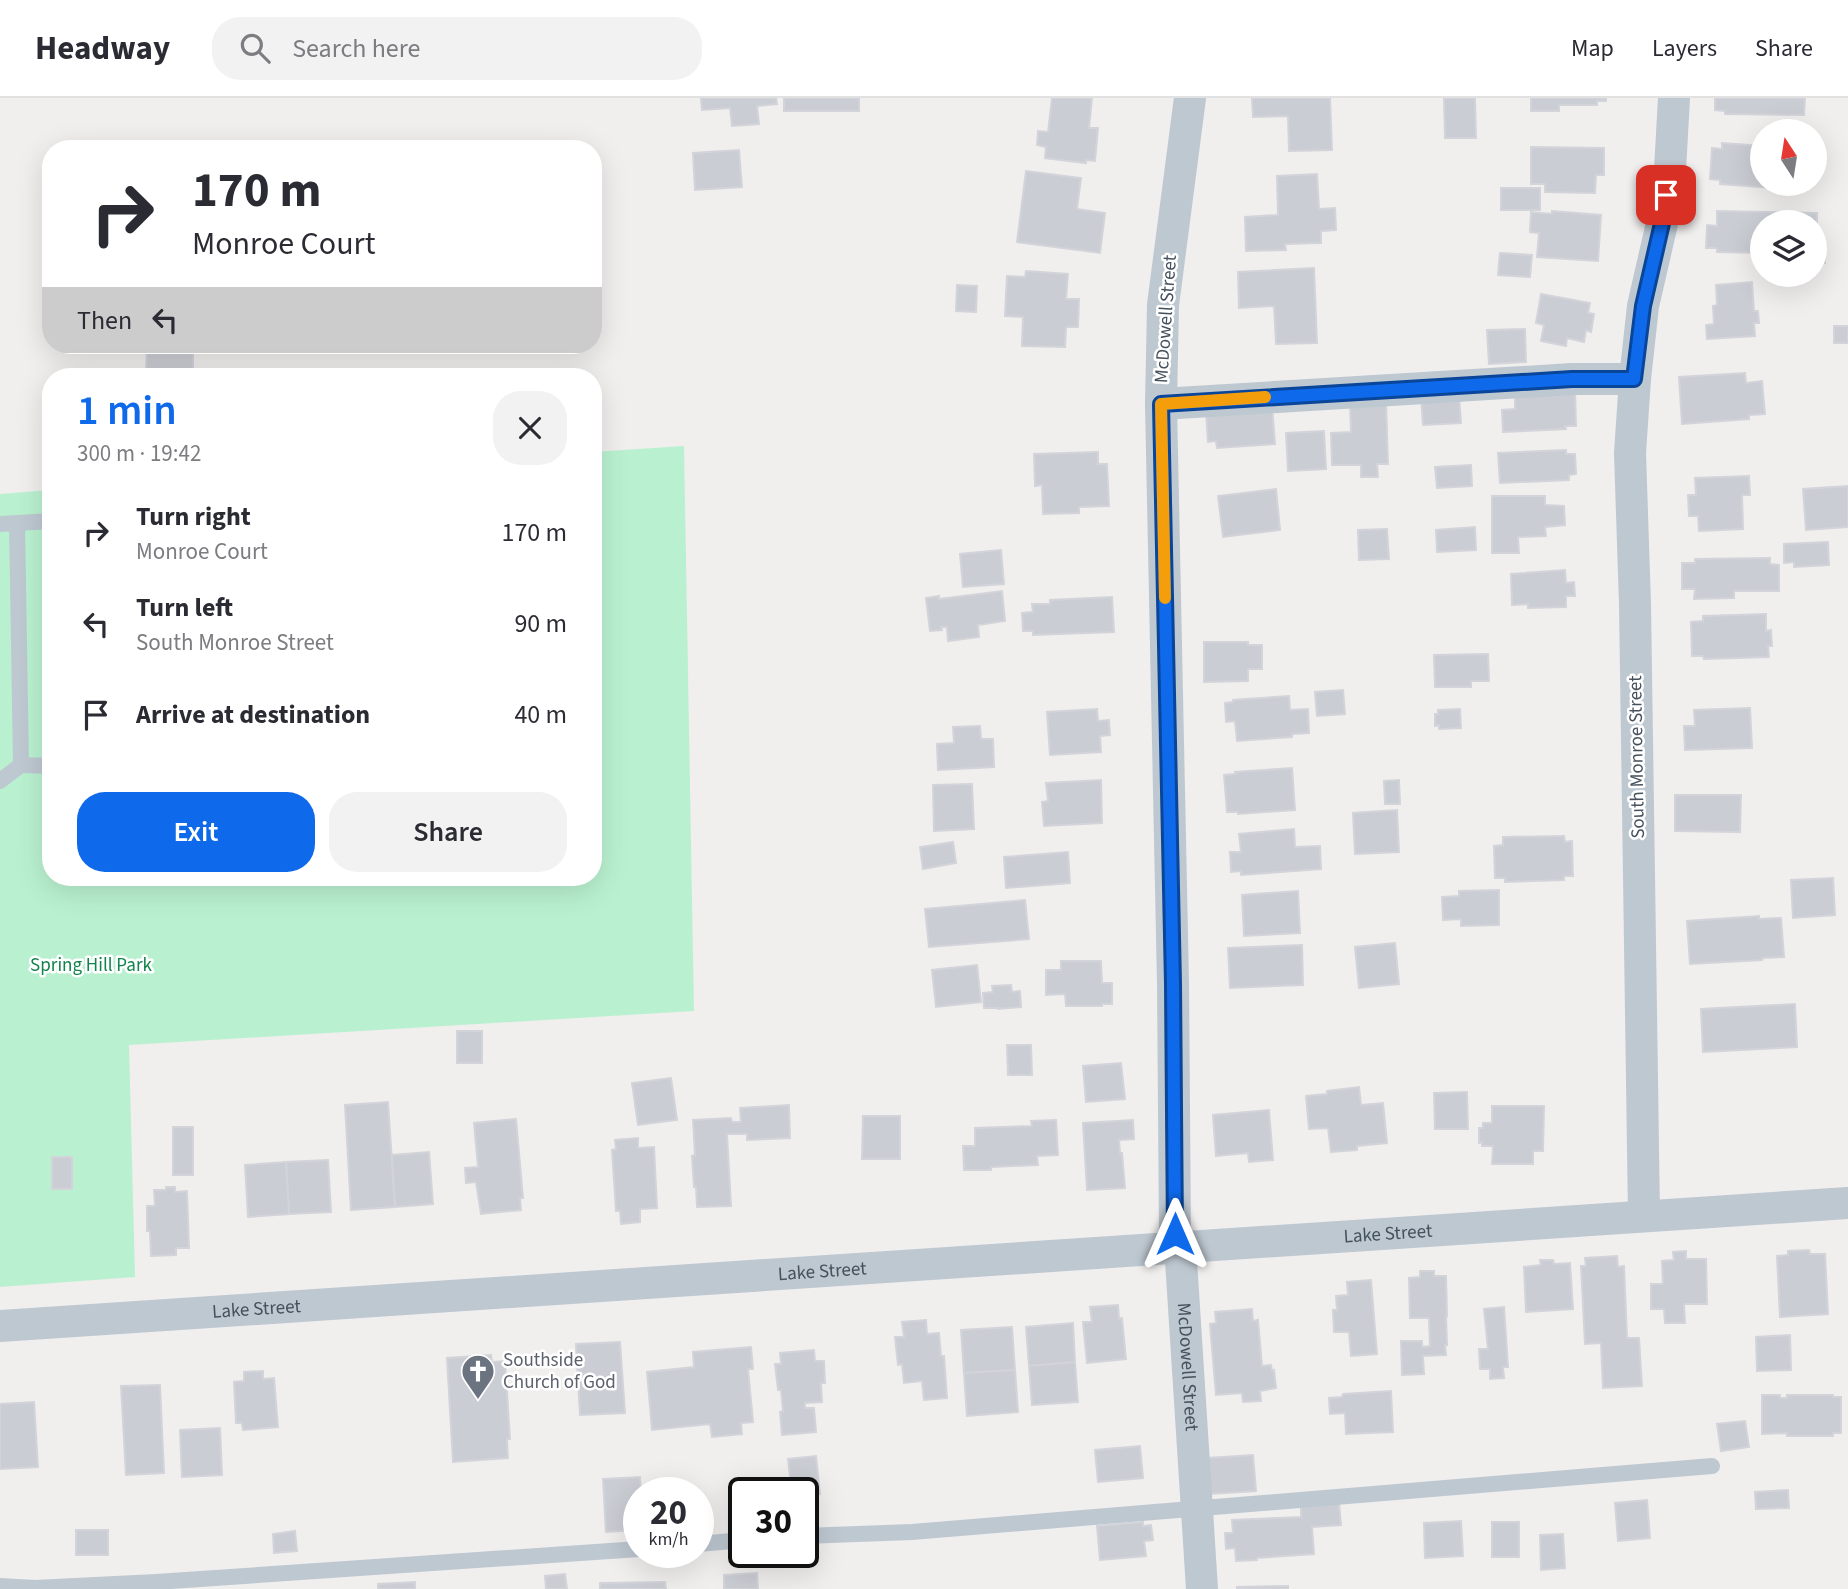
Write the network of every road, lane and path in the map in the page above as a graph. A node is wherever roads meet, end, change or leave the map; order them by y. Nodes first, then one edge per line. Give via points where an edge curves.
1 (1190, 98) edge
2 (1674, 98) edge
3 (1634, 379) junction
4 (1161, 404) junction
5 (42, 522) edge
6 (18, 523) junction
7 (0, 524) edge
8 (20, 765) junction
9 (42, 766) edge
10 (0, 781) edge
11 (1848, 1203) edge
12 (1644, 1216) junction
13 (1180, 1247) junction
14 (0, 1326) edge
15 (1712, 1466) dead end
16 (1197, 1509) junction
17 (819, 1535) edge
18 (623, 1550) edge
19 (0, 1586) edge
20 (1202, 1589) edge

1 - 4 street, McDowell Street via 1163,305
2 - 3 street, South Monroe Street via 1670,170 1643,306
3 - 4 street
3 - 12 street, South Monroe Street via 1630,453
4 - 13 street, McDowell Street via 1175,1234
5 - 6 lane
6 - 7 lane
6 - 8 lane
8 - 9 lane
8 - 10 lane
11 - 12 street
12 - 13 street, Lake Street
13 - 14 street, Lake Street
13 - 16 street, McDowell Street
15 - 16 lane
16 - 17 lane
16 - 20 street, McDowell Street
18 - 19 lane via 156,1583

